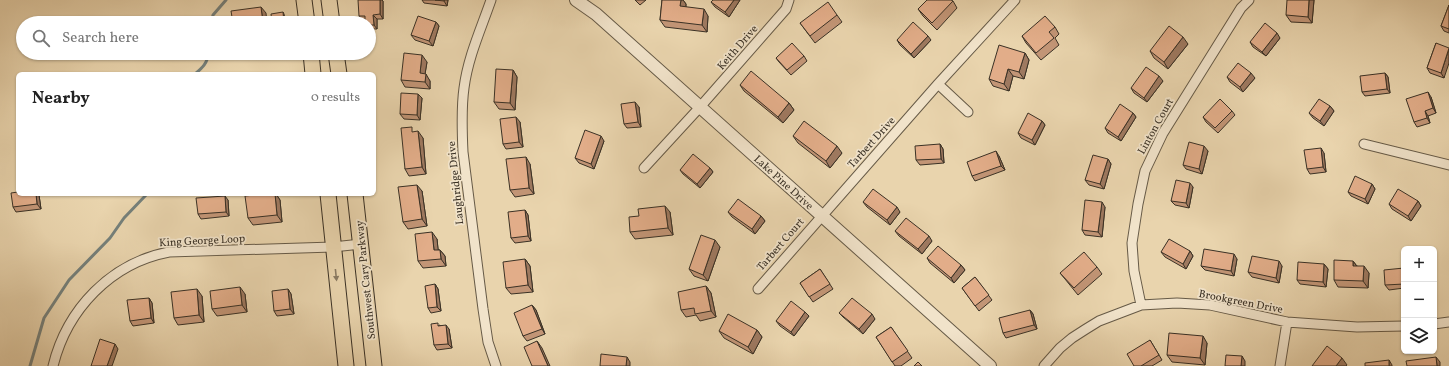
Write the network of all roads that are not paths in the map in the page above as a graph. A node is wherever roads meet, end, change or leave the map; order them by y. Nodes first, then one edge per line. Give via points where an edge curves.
1 (304, 0) edge
2 (329, 0) edge
3 (492, 0) edge
4 (576, 0) edge
5 (789, 0) edge
6 (1015, 0) edge
7 (1249, 0) edge
8 (306, 16) edge
9 (331, 16) edge
10 (312, 60) edge
11 (337, 60) edge
12 (313, 72) edge
13 (339, 72) edge
14 (938, 84) junction
15 (700, 107) junction
16 (968, 112) dead end
17 (1364, 144) dead end
18 (1449, 165) edge
19 (644, 168) dead end
20 (328, 196) edge
21 (355, 196) edge
22 (821, 216) junction
23 (361, 244) junction
24 (333, 247) junction
25 (758, 288) dead end
26 (1141, 305) junction
27 (1287, 322) junction
28 (1449, 322) edge
29 (1437, 324) edge
30 (1401, 326) edge
31 (53, 366) edge
32 (346, 366) edge
33 (374, 366) edge
34 (496, 366) edge
35 (990, 366) edge
36 (1044, 366) edge
37 (1280, 366) edge

1 - 8 main road
2 - 9 main road
3 - 34 street, Laughridge Drive via 468,70 464,88 462,127 483,309 488,342
4 - 15 street, Lake Pine Drive via 596,14
5 - 15 street, Keith Drive via 786,9
6 - 14 street, Tarbert Drive
7 - 26 street, Linton Court via 1241,8 1173,115 1145,171 1132,243 1134,271
10 - 12 main road
11 - 13 main road
14 - 16 street
14 - 22 street, Tarbert Drive
15 - 19 street, Keith Drive
15 - 22 street, Lake Pine Drive
17 - 18 street
20 - 24 main road
21 - 23 main road, Southwest Cary Parkway
22 - 25 street, Tarbert Court
22 - 35 street, Lake Pine Drive
23 - 24 street, King George Loop
23 - 33 main road, Southwest Cary Parkway
24 - 31 street, King George Loop via 169,252 133,263 102,284 79,309 60,343
24 -> 32 main road
26 - 27 street, Brookgreen Drive via 1177,303 1210,306
26 - 36 street, Brookgreen Drive via 1099,321 1081,332 1060,348
27 - 30 street, Brookgreen Drive via 1357,327
27 - 37 street
28 - 29 street

